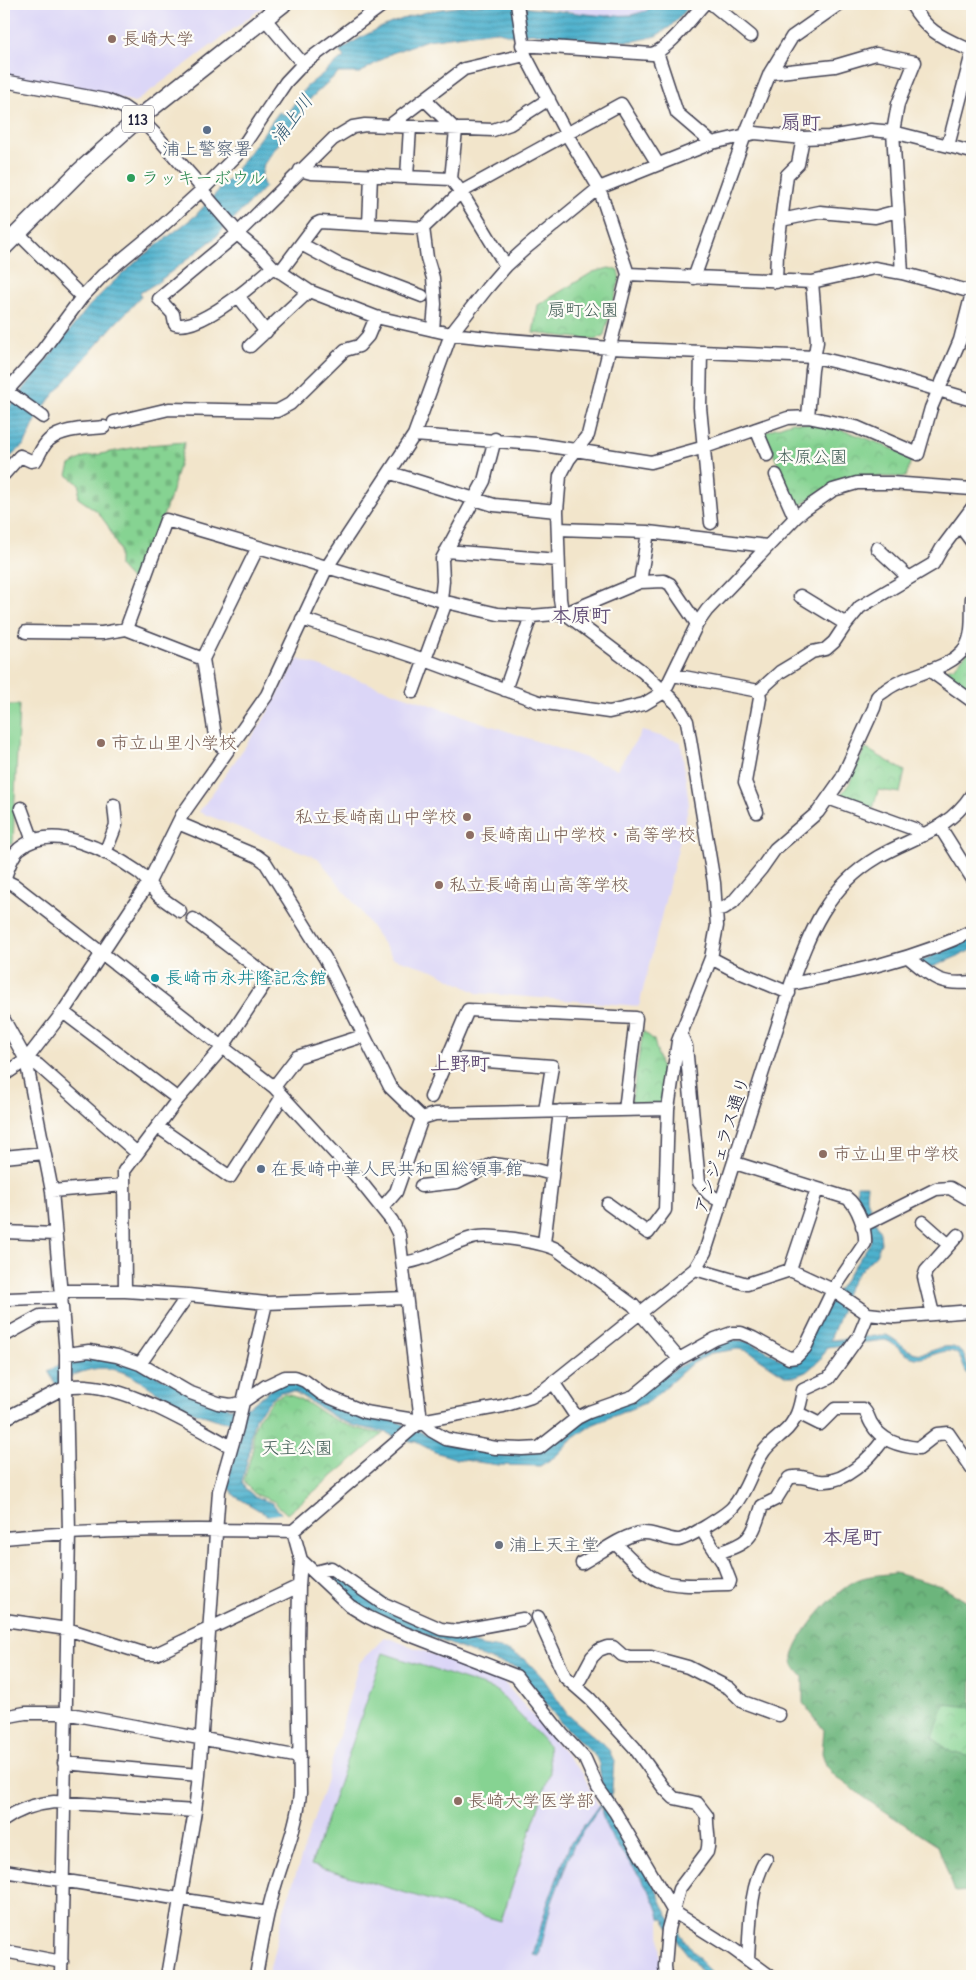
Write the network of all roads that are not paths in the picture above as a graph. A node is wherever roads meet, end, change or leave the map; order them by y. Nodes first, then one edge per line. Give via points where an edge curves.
1 (283, 4) edge
2 (384, 4) edge
3 (516, 4) edge
4 (704, 4) edge
5 (712, 4) edge
6 (839, 4) edge
7 (911, 4) edge
8 (264, 18) junction
9 (751, 36) dead end
10 (523, 47) junction
11 (657, 52) junction
12 (972, 52) edge
13 (303, 64) junction
14 (770, 73) junction
15 (4, 81) edge
16 (549, 99) junction
17 (425, 100) junction
18 (139, 118) junction
19 (389, 126) junction
20 (410, 127) junction
21 (456, 130) junction
22 (893, 132) junction
23 (566, 133) junction
24 (744, 135) junction
25 (803, 138) junction
26 (712, 143) junction
27 (948, 146) junction
28 (972, 152) edge
29 (658, 164) junction
30 (300, 170) junction
31 (371, 176) junction
32 (407, 177) junction
33 (451, 179) junction
34 (599, 188) junction
35 (461, 192) junction
36 (205, 193) junction
37 (898, 211) junction
38 (781, 220) junction
39 (369, 225) junction
40 (423, 228) junction
41 (235, 230) junction
42 (9, 240) edge
43 (301, 244) junction
44 (506, 266) junction
45 (276, 270) junction
46 (902, 273) junction
47 (628, 274) junction
48 (694, 278) junction
49 (776, 282) junction
50 (812, 282) junction
51 (309, 291) junction
52 (972, 292) edge
53 (422, 296) dead end
54 (82, 297) junction
55 (238, 297) junction
56 (376, 317) junction
57 (433, 330) junction
58 (266, 332) junction
59 (452, 334) junction
60 (250, 346) dead end
61 (610, 348) junction
62 (701, 352) junction
63 (815, 357) junction
64 (938, 390) junction
65 (5, 392) edge
66 (972, 400) edge
67 (42, 417) dead end
68 (808, 417) junction
69 (756, 429) junction
70 (414, 435) junction
71 (495, 439) junction
72 (705, 447) junction
73 (575, 451) junction
74 (767, 455) dead end
75 (391, 473) junction
76 (4, 474) edge
77 (776, 475) dead end
78 (972, 489) edge
79 (475, 499) junction
80 (972, 508) edge
81 (557, 511) junction
82 (795, 518) junction
83 (712, 523) dead end
84 (960, 526) junction
85 (558, 530) junction
86 (648, 532) junction
87 (972, 542) edge
88 (258, 546) junction
89 (768, 546) junction
90 (877, 548) dead end
91 (446, 551) junction
92 (558, 560) junction
93 (327, 567) junction
94 (909, 578) junction
95 (640, 582) junction
96 (800, 596) dead end
97 (972, 598) edge
98 (443, 601) junction
99 (566, 613) junction
100 (531, 616) junction
101 (302, 619) junction
102 (697, 624) junction
103 (846, 624) junction
104 (126, 629) junction
105 (26, 632) dead end
106 (202, 659) junction
107 (425, 660) junction
108 (929, 670) junction
109 (673, 675) junction
110 (506, 690) junction
111 (760, 691) junction
112 (413, 692) dead end
113 (664, 692) junction
114 (972, 701) edge
115 (227, 751) junction
116 (972, 794) edge
117 (828, 798) junction
118 (114, 805) dead end
119 (21, 808) dead end
120 (757, 812) dead end
121 (178, 823) junction
122 (940, 827) junction
123 (924, 835) junction
124 (33, 841) junction
125 (105, 853) junction
126 (972, 878) edge
127 (4, 880) edge
128 (149, 882) junction
129 (716, 909) junction
130 (180, 911) dead end
131 (193, 920) dead end
132 (972, 931) edge
133 (102, 953) junction
134 (908, 957) junction
135 (711, 958) junction
136 (972, 982) edge
137 (790, 989) junction
138 (63, 1012) junction
139 (4, 1020) edge
140 (681, 1035) junction
141 (363, 1036) junction
142 (222, 1048) junction
143 (448, 1058) junction
144 (26, 1060) junction
145 (4, 1075) edge
146 (278, 1092) junction
147 (431, 1097) dead end
148 (178, 1099) junction
149 (668, 1109) junction
150 (625, 1110) junction
151 (545, 1111) junction
152 (560, 1111) junction
153 (422, 1118) junction
154 (158, 1126) junction
155 (44, 1153) junction
156 (137, 1153) junction
157 (4, 1157) edge
158 (735, 1163) junction
159 (552, 1174) junction
160 (124, 1185) junction
161 (421, 1186) dead end
162 (817, 1189) junction
163 (52, 1191) junction
164 (721, 1201) junction
165 (972, 1201) edge
166 (608, 1204) dead end
167 (382, 1208) junction
168 (924, 1222) dead end
169 (869, 1223) junction
170 (4, 1232) edge
171 (56, 1234) junction
172 (958, 1235) dead end
173 (544, 1243) junction
174 (949, 1245) junction
175 (403, 1264) junction
176 (695, 1269) junction
177 (790, 1270) junction
178 (125, 1291) junction
179 (834, 1291) junction
180 (61, 1294) junction
181 (188, 1295) junction
182 (406, 1298) junction
183 (8, 1299) dead end
184 (266, 1303) junction
185 (972, 1311) edge
186 (642, 1313) junction
187 (868, 1314) junction
188 (933, 1314) junction
189 (63, 1315) junction
190 (4, 1336) edge
191 (66, 1357) junction
192 (678, 1359) junction
193 (140, 1364) junction
194 (553, 1382) junction
195 (66, 1384) junction
196 (241, 1405) junction
197 (798, 1413) junction
198 (577, 1418) junction
199 (4, 1419) edge
200 (419, 1423) junction
201 (884, 1439) junction
202 (230, 1446) junction
203 (972, 1468) edge
204 (700, 1529) junction
205 (217, 1530) junction
206 (293, 1531) junction
207 (69, 1532) junction
208 (4, 1538) edge
209 (616, 1544) junction
210 (717, 1553) junction
211 (301, 1560) junction
212 (582, 1563) dead end
213 (315, 1572) junction
214 (298, 1586) junction
215 (538, 1617) dead end
216 (4, 1620) edge
217 (523, 1620) dead end
218 (210, 1627) junction
219 (66, 1629) junction
220 (577, 1685) junction
221 (65, 1713) junction
222 (779, 1715) dead end
223 (4, 1718) edge
224 (202, 1738) junction
225 (300, 1757) junction
226 (64, 1763) junction
227 (200, 1775) junction
228 (65, 1802) junction
229 (195, 1811) junction
230 (4, 1820) edge
231 (766, 1859) dead end
232 (4, 1871) edge
233 (63, 1880) junction
234 (180, 1899) junction
235 (268, 1913) junction
236 (671, 1920) junction
237 (4, 1951) edge
238 (748, 1959) junction
239 (62, 1962) junction
240 (61, 1976) edge
241 (167, 1976) edge
242 (256, 1976) edge
243 (666, 1976) edge
244 (770, 1976) edge

1 - 8 main road, 113
2 - 13 street
3 - 10 street
4 - 11 street
5 - 9 street
6 - 14 street via 792,37
7 - 12 street via 927,34
8 - 13 street
8 - 18 main road, 113
10 - 11 street
10 - 16 street
10 - 17 street via 464,69
11 - 26 street via 677,113
12 - 27 street
13 - 36 street via 286,82 237,155
14 - 22 street via 835,66 876,54 916,59 898,104
14 - 24 street
15 - 18 street via 106,100
16 - 21 street via 502,127
16 - 23 street
17 - 19 street
17 - 21 street
18 - 36 street
18 - 42 main road, 113
19 - 20 street
19 - 30 street via 353,127 333,139
20 - 21 street
20 - 32 street
21 - 33 street
22 - 25 street via 871,130
22 - 27 street
22 - 37 street
23 - 29 street via 621,104
23 - 34 street
23 - 35 street
24 - 25 street via 755,133
24 - 26 street
24 - 48 street
25 - 38 street via 798,164 788,175
26 - 29 street
27 - 28 street
29 - 34 street
30 - 31 street
30 - 41 street
31 - 32 street
31 - 39 street
32 - 33 street
33 - 35 street
34 - 44 street
34 - 47 street
35 - 40 street
35 - 44 street
36 - 41 street
36 - 54 street via 104,274
37 - 38 street via 875,216 820,212
37 - 46 street
38 - 49 street
39 - 40 street
39 - 43 street via 320,222
40 - 57 street via 433,278
41 - 45 street
41 - 55 street via 160,299 173,314 175,324 181,326 206,317
42 - 54 street
43 - 45 street
43 - 53 street via 338,264
44 - 59 street
45 - 51 street
45 - 55 street
46 - 50 street via 874,268
46 - 52 street
47 - 48 street
47 - 61 street
48 - 49 street
49 - 50 street
50 - 63 street via 817,342
51 - 56 street
51 - 58 street
52 - 64 street via 960,340
54 - 65 street via 39,355
55 - 58 street
56 - 57 street
56 - 76 street via 368,336 359,346 344,350 290,404 277,411 169,409 63,433 52,438 36,460 20,456
57 - 59 street
58 - 60 street
59 - 61 street
59 - 70 street
61 - 62 street
61 - 73 street via 588,435
62 - 63 street
62 - 72 street via 700,407
63 - 64 street
63 - 68 street
64 - 66 street
64 - 68 street via 918,454 856,427
65 - 67 street
68 - 69 street via 788,418
69 - 72 street
69 - 74 street
70 - 71 street
70 - 75 street
71 - 73 street
71 - 79 street via 484,481
72 - 73 street via 651,462
72 - 83 street
73 - 81 street via 560,476
75 - 79 street
75 - 93 street
77 - 82 street
78 - 82 street via 911,483 857,483 833,490
79 - 81 street via 494,505
79 - 91 street
80 - 84 street
81 - 85 street
82 - 89 street
84 - 87 street
84 - 94 street via 933,564
85 - 86 street
85 - 92 street
86 - 89 street
86 - 95 street
88 - 93 street
88 - 104 street via 166,520
88 - 106 street
89 - 102 street
90 - 94 street
91 - 92 street
91 - 98 street via 441,566
92 - 99 street via 560,599 562,611
93 - 98 street
93 - 101 street
94 - 103 street via 860,607
95 - 99 street
95 - 102 street via 664,581 670,584
96 - 103 street
97 - 108 street via 970,635 965,647 953,659
98 - 100 street via 498,614
98 - 107 street
99 - 100 street
99 - 113 street
100 - 110 street
101 - 107 street
101 - 115 street via 267,695
102 - 109 street
103 - 111 street via 826,649 812,652
104 - 105 street
104 - 106 street
106 - 115 street via 216,742
107 - 110 street
107 - 112 street
108 - 114 street
108 - 117 street via 910,676 878,697 842,778
109 - 111 street
109 - 113 street
110 - 113 street via 539,702 609,712 644,704
111 - 120 street via 745,782
113 - 129 street via 687,721
115 - 121 street
116 - 122 street, アンジェラス通り
117 - 123 street
117 - 129 street via 818,812 775,849 733,902
118 - 125 street via 116,825
119 - 124 street
121 - 128 street
121 - 141 street via 265,862 325,958
122 - 123 street, アンジェラス通り
122 - 126 street
123 - 137 street, アンジェラス通り via 878,857 846,882 818,918
124 - 125 street via 71,839
124 - 127 street via 18,850
125 - 128 street
127 - 133 street
128 - 130 street via 158,895
128 - 133 street
129 - 135 street via 717,926
131 - 142 street via 269,976
132 - 134 street
133 - 138 street
133 - 142 street
134 - 136 street via 947,984
134 - 137 street
135 - 137 street via 732,969
135 - 140 street
137 - 158 street, アンジェラス通り
138 - 144 street
138 - 148 street
139 - 144 street
140 - 149 street
140 - 164 street via 686,1046 699,1182 707,1193
141 - 146 street via 298,1057
141 - 153 street via 390,1087
142 - 146 street
142 - 148 street
143 - 147 street
143 - 150 street via 468,1010 636,1018
143 - 151 street via 552,1066
144 - 145 street
144 - 155 street
144 - 156 street via 38,1065
146 - 154 street via 230,1177
146 - 167 street
148 - 154 street
149 - 150 street
149 - 166 street via 664,1210 648,1233
150 - 152 street
151 - 152 street
151 - 153 street via 435,1114
152 - 159 street
153 - 167 street via 396,1192
154 - 156 street
155 - 157 street
155 - 163 street
156 - 160 street via 124,1171
158 - 162 street
158 - 164 street, アンジェラス通り
159 - 161 street via 493,1164 457,1182
159 - 173 street
160 - 163 street
160 - 178 street
162 - 169 street via 847,1198
162 - 177 street
163 - 171 street
164 - 176 street, アンジェラス通り via 705,1252
165 - 169 street via 950,1188 936,1189
167 - 175 street via 399,1235
168 - 174 street
169 - 179 street via 865,1243
170 - 171 street
171 - 180 street
172 - 174 street
173 - 175 street via 473,1237 419,1261
173 - 186 street
174 - 188 street via 924,1277
175 - 182 street
176 - 177 street via 747,1284
176 - 186 street, アンジェラス通り
177 - 179 street
178 - 180 street
178 - 181 street
179 - 187 street
179 - 192 street via 805,1348 796,1357 789,1358 753,1338 732,1333
180 - 183 street
180 - 189 street
181 - 184 street
181 - 193 street
182 - 184 street
182 - 200 street
184 - 196 street
185 - 188 street
186 - 192 street
186 - 194 street, アンジェラス通り
187 - 188 street
187 - 197 street via 859,1336 830,1378 803,1390
189 - 190 street via 40,1316
189 - 191 street
191 - 193 street via 89,1351
191 - 195 street
192 - 198 street via 634,1396
193 - 196 street via 188,1392 218,1403
194 - 198 street
194 - 200 street, アンジェラス通り via 531,1397 503,1406
195 - 199 street
195 - 202 street via 119,1392
195 - 207 street
196 - 200 street via 276,1381 295,1377 322,1394 365,1412
196 - 202 street
197 - 201 street via 820,1424 835,1409 863,1409
197 - 204 street via 784,1433 762,1453 732,1509
198 - 200 street via 539,1448 522,1449 446,1439
200 - 206 street
201 - 203 street via 919,1448 937,1434 948,1433
201 - 210 street via 874,1452 839,1478 822,1482 789,1478 776,1499 762,1506 750,1537 740,1546
202 - 205 street via 219,1491
204 - 209 street via 680,1540 638,1533
204 - 210 street
205 - 206 street
205 - 207 street
205 - 218 street
206 - 211 street
207 - 208 street
207 - 219 street
209 - 210 street via 657,1580 688,1585 729,1584
209 - 212 street
211 - 213 street
211 - 214 street
213 - 217 street via 331,1568 382,1603 441,1629 457,1631
213 - 236 street via 350,1606 375,1620 516,1676 584,1759
214 - 218 street
214 - 225 street
215 - 220 street via 565,1677
216 - 219 street
218 - 219 street via 156,1654 146,1654
218 - 224 street
219 - 221 street
220 - 222 street via 592,1657 599,1650 613,1647 622,1655 652,1657 688,1667 729,1688 743,1702
220 - 236 street via 634,1747 674,1798 697,1803 708,1816 706,1826 710,1845 680,1889
221 - 223 street via 25,1713
221 - 224 street
221 - 226 street
224 - 225 street
224 - 227 street
225 - 235 street via 298,1813
226 - 227 street
226 - 228 street
227 - 229 street
228 - 229 street
228 - 230 street via 34,1805
228 - 233 street
229 - 234 street
231 - 238 street via 760,1868 754,1895
232 - 233 street
233 - 234 street
233 - 239 street
234 - 235 street
234 - 241 street
235 - 242 street
236 - 238 street via 713,1935
236 - 243 street
237 - 239 street
238 - 244 street
239 - 240 street

